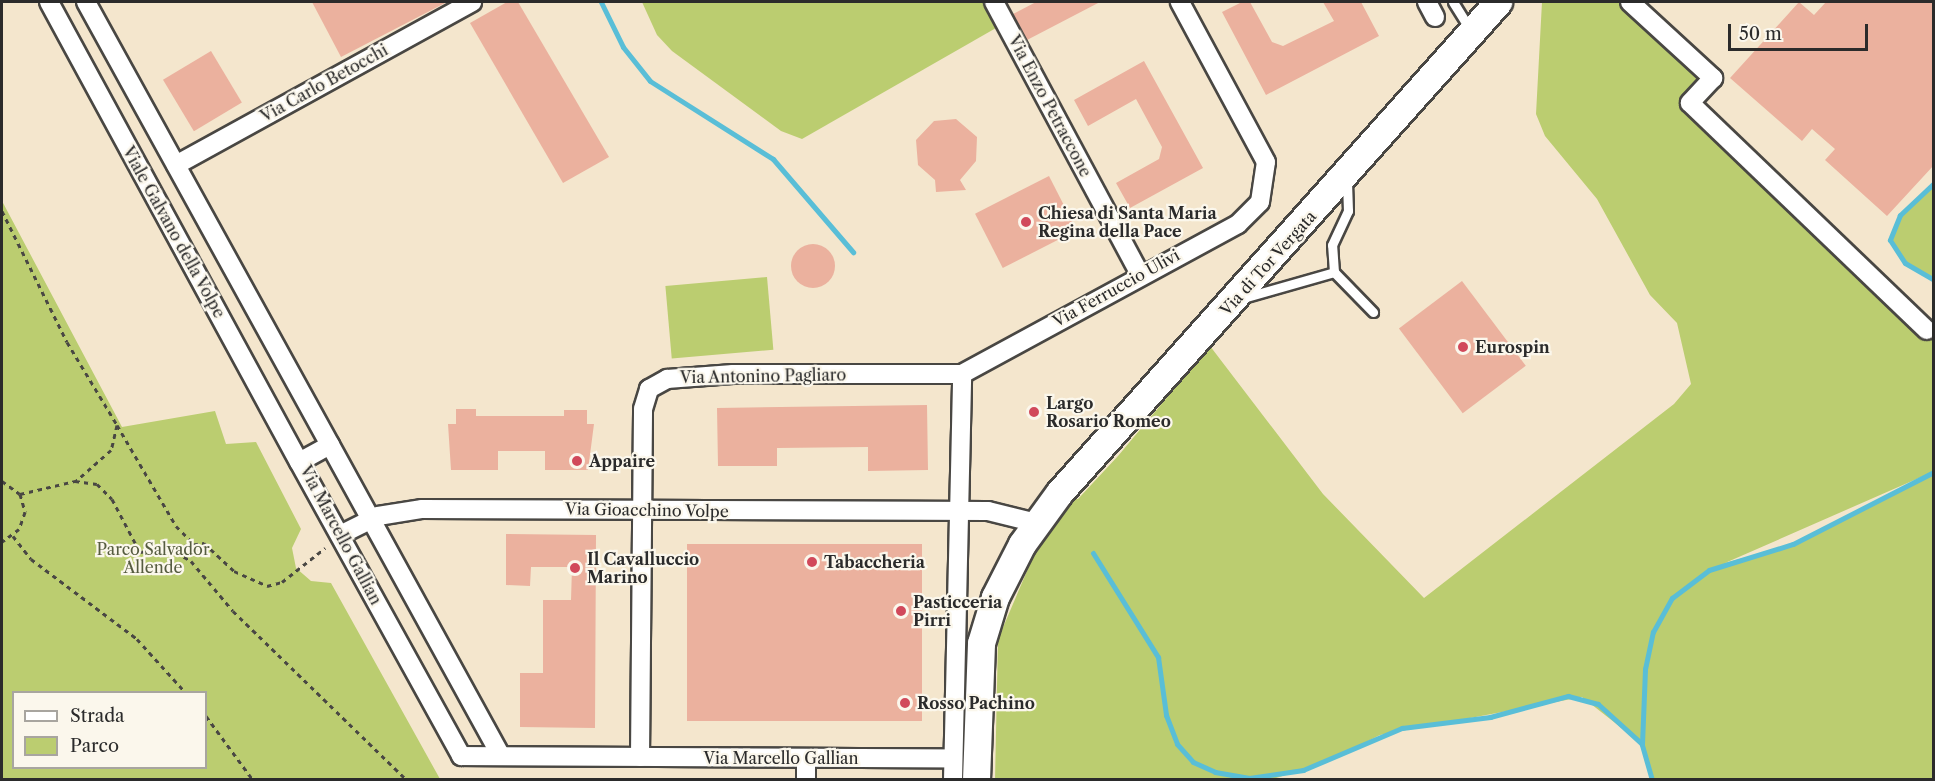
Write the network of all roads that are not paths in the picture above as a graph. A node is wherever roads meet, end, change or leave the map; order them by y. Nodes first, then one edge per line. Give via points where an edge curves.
1 (49, 2) edge
2 (86, 2) edge
3 (472, 2) edge
4 (994, 2) edge
5 (1180, 2) edge
6 (1454, 2) edge
7 (1498, 2) edge
8 (1630, 2) edge
9 (1471, 33) junction
10 (176, 165) junction
11 (1347, 174) junction
12 (1334, 272) junction
13 (1140, 274) junction
14 (1234, 300) junction
15 (1373, 312) dead end
16 (1927, 330) dead end
17 (962, 374) junction
18 (330, 445) junction
19 (299, 462) junction
20 (642, 510) junction
21 (960, 511) junction
22 (370, 518) junction
23 (1036, 523) junction
24 (340, 535) junction
25 (501, 756) junction
26 (640, 757) junction
27 (806, 758) junction
28 (953, 759) junction
29 (806, 780) edge
30 (953, 780) edge
31 (976, 780) edge

1 - 19 street, Viale Galvano della Volpe
2 - 10 street, Viale Galvano della Volpe
3 - 10 street, Via Carlo Betocchi
4 - 13 street, Via Enzo Petraccone
5 - 13 street, Via Ferruccio Ulivi via 1266,162 1268,181 1260,202 1238,224
6 - 9 lane
7 - 9 main road, Via di Tor Vergata
8 - 16 street via 1713,78 1690,103
9 - 11 main road, Via di Tor Vergata
10 - 18 street, Viale Galvano della Volpe
11 - 12 lane via 1348,211 1332,245
11 - 14 main road, Via di Tor Vergata
12 - 14 lane
12 - 15 lane
13 - 17 street, Via Ferruccio Ulivi
14 - 23 main road, Via di Tor Vergata
17 - 20 street, Via Antonino Pagliaro via 733,374 657,382 643,403
17 - 21 street
18 - 19 street, Via Marcello Gallian
18 - 22 street, Via Marcello Gallian
19 - 24 street, Via Marcello Gallian
20 - 21 street, Via Gioacchino Volpe
20 - 22 street, Via Gioacchino Volpe via 422,509
20 - 26 street, Via Antonino Pagliaro
21 - 23 street
21 - 28 street
22 - 24 street, Via Gioacchino Volpe
22 - 25 street, Via Marcello Gallian
23 - 31 main road, Via di Tor Vergata via 1000,586 981,643
24 - 25 street, Via Marcello Gallian via 462,756
25 - 26 street, Via Marcello Gallian
26 - 27 street, Via Marcello Gallian
27 - 28 street, Via Marcello Gallian
27 - 29 street
28 - 30 street

